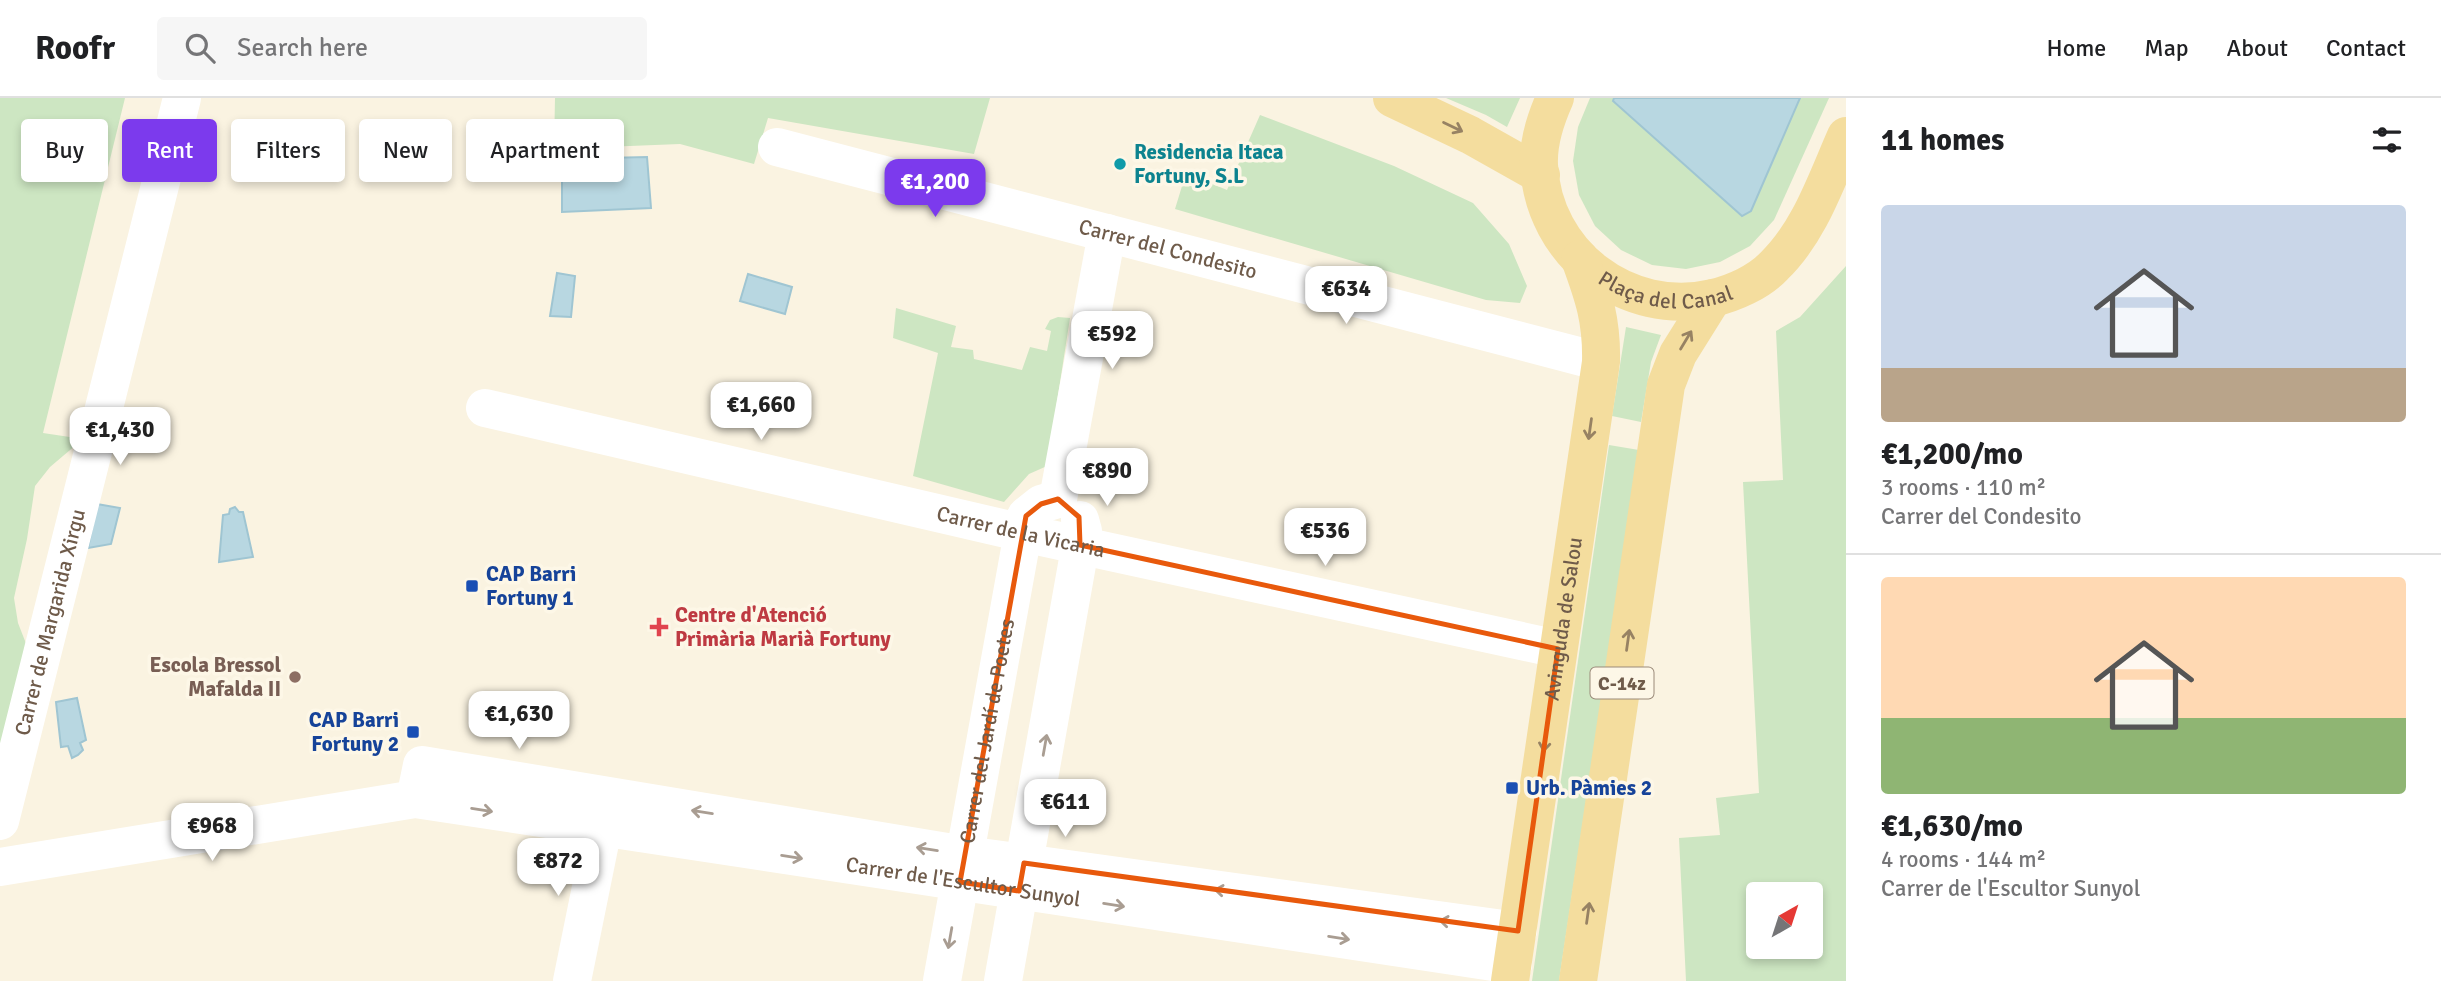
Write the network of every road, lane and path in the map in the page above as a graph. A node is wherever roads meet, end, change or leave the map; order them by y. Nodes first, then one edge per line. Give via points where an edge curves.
1 (182, 98) edge
2 (1392, 98) edge
3 (1555, 98) edge
4 (1846, 136) edge
5 (777, 147) dead end
6 (1541, 175) junction
7 (1107, 233) junction
8 (1580, 259) junction
9 (1713, 298) junction
10 (1601, 362) junction
11 (485, 408) dead end
12 (1058, 499) junction
13 (1023, 533) junction
14 (1080, 545) junction
15 (1558, 649) junction
16 (605, 812) junction
17 (0, 821) edge
18 (0, 867) edge
19 (962, 869) junction
20 (1021, 877) junction
21 (1514, 959) edge
22 (572, 981) edge
23 (942, 981) edge
24 (1003, 981) edge
25 (1578, 981) edge

1 - 17 street, Carrer de Margarida Xirgu
2 -> 6 main road
3 - 6 main road, Plaça del Canal via 1545,120
4 - 9 main road, Plaça del Canal via 1795,242 1773,268 1734,292
5 - 7 street, Carrer del Condesito
6 - 8 main road, Plaça del Canal via 1547,209 1569,249
7 - 10 street, Carrer del Condesito
7 - 12 street
8 - 9 main road, Plaça del Canal via 1603,280 1645,299 1690,303
8 - 10 main road, Avinguda de Salou via 1602,332
25 -> 9 main road, C-14z via 1667,385 1678,354
10 -> 15 main road, Avinguda de Salou
11 - 13 street, Carrer de la Vicaria
12 - 13 street, Carrer del Jardí de Poetes via 1026,516
12 - 14 street via 1079,517
13 - 14 street, Carrer de la Vicaria
13 - 19 street, Carrer del Jardí de Poetes
14 - 15 street, Carrer de la Vicaria
20 -> 14 street
15 -> 21 main road, Avinguda de Salou
16 - 18 street, Carrer de l'Escultor Sunyol via 418,782
16 - 19 street, Carrer de l'Escultor Sunyol
16 - 22 street
19 - 20 street, Carrer de l'Escultor Sunyol
19 -> 23 street, Carrer del Jardí de Poetes
20 - 21 street, Carrer de l'Escultor Sunyol
20 - 24 street

